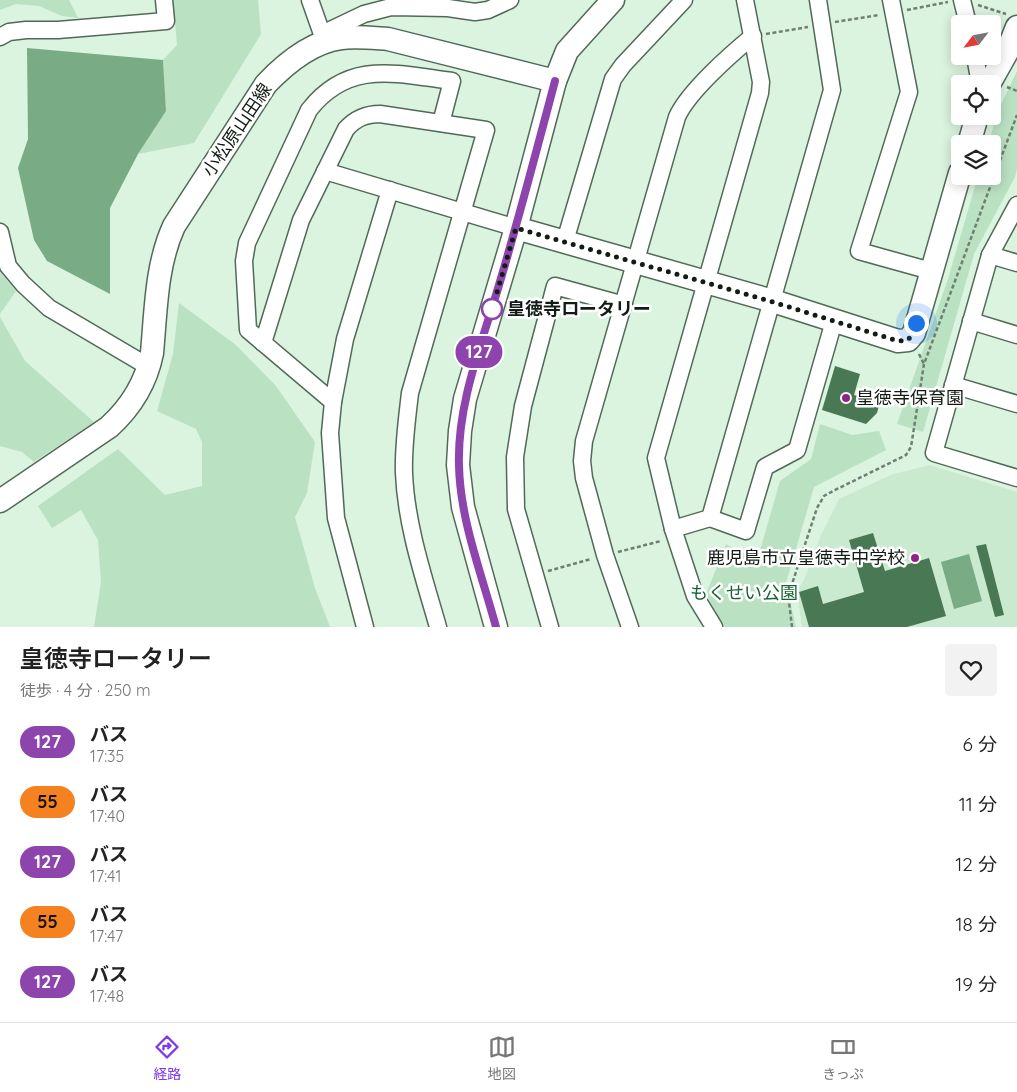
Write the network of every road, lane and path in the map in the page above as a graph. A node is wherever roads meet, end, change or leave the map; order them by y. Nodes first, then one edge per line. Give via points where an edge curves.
1 (164, 0) edge
2 (310, 0) edge
3 (510, 0) edge
4 (613, 0) edge
5 (684, 0) edge
6 (746, 0) edge
7 (818, 0) edge
8 (957, 0) edge
9 (968, 2) edge
10 (892, 6) edge
11 (968, 15) edge
12 (1013, 21) edge
13 (822, 25) junction
14 (753, 36) junction
15 (0, 37) edge
16 (323, 39) junction
17 (994, 75) edge
18 (555, 81) junction
19 (1017, 115) edge
20 (441, 123) junction
21 (325, 171) junction
22 (956, 185) edge
23 (390, 190) junction
24 (1017, 205) edge
25 (462, 212) junction
26 (516, 228) junction
27 (0, 232) edge
28 (565, 241) junction
29 (990, 255) junction
30 (635, 262) junction
31 (1017, 263) edge
32 (931, 271) junction
33 (704, 282) junction
34 (773, 302) junction
35 (624, 305) junction
36 (834, 321) junction
37 (971, 321) junction
38 (1017, 335) edge
39 (263, 343) junction
40 (916, 348) dead end
41 (924, 364) junction
42 (149, 367) junction
43 (954, 385) junction
44 (333, 402) junction
45 (1017, 404) edge
46 (1017, 478) edge
47 (0, 501) edge
48 (710, 518) junction
49 (674, 534) junction
50 (606, 555) junction
51 (535, 575) junction
52 (365, 627) edge
53 (438, 627) edge
54 (496, 627) edge
55 (550, 627) edge
56 (630, 627) edge
57 (714, 627) edge
58 (792, 627) edge

1 - 15 street via 166,21 26,30
2 - 16 street
3 - 16 street via 488,10 474,12 448,8 391,8 364,14
4 - 18 street via 567,52
5 - 28 street via 613,79
6 - 14 street
7 - 13 street
8 - 10 path
9 - 11 street
9 - 12 path
10 - 13 path
10 - 32 street via 909,92 859,251
12 - 17 street via 1007,52
13 - 14 path
13 - 34 street via 832,90
14 - 30 street via 682,105
14 - 33 street via 760,93
16 - 18 street, 小松原山田線 via 388,39
16 - 42 street, 小松原山田線 via 284,65 266,84 174,226 166,242 160,269
18 - 26 street
19 - 41 path
20 - 21 street via 368,114 346,129
20 - 25 street via 486,130
20 - 39 street via 452,81 387,72 367,74 342,82 316,101 247,243 244,261 248,330
21 - 23 street
21 - 39 street via 296,233
22 - 32 street
23 - 25 street
23 - 44 street via 345,339
24 - 29 street
25 - 26 street
25 - 53 street via 410,393 405,444 408,508
26 - 28 street
26 - 54 street via 465,400 460,431 463,507
27 - 42 street via 8,266 49,308
28 - 30 street
29 - 31 street
29 - 37 street
30 - 33 street
30 - 35 street
32 - 36 street via 914,332 908,340 898,341
33 - 34 street
33 - 49 street via 656,458
34 - 36 street
34 - 48 street
35 - 50 street via 584,440 582,461
35 - 51 street via 555,286 523,406 515,457 516,509
36 - 48 street via 797,450 765,467 746,531
37 - 38 street
37 - 43 street
39 - 44 street
40 - 41 path
41 - 58 path via 911,447 906,455 832,490 816,508 792,584 789,602
42 - 47 street, 小松原山田線 via 141,387 122,415
43 - 45 street
43 - 46 street via 934,453
44 - 52 street via 330,433 336,518
48 - 49 street
49 - 50 path
49 - 57 street via 694,596
50 - 51 path
50 - 56 street
51 - 55 street

